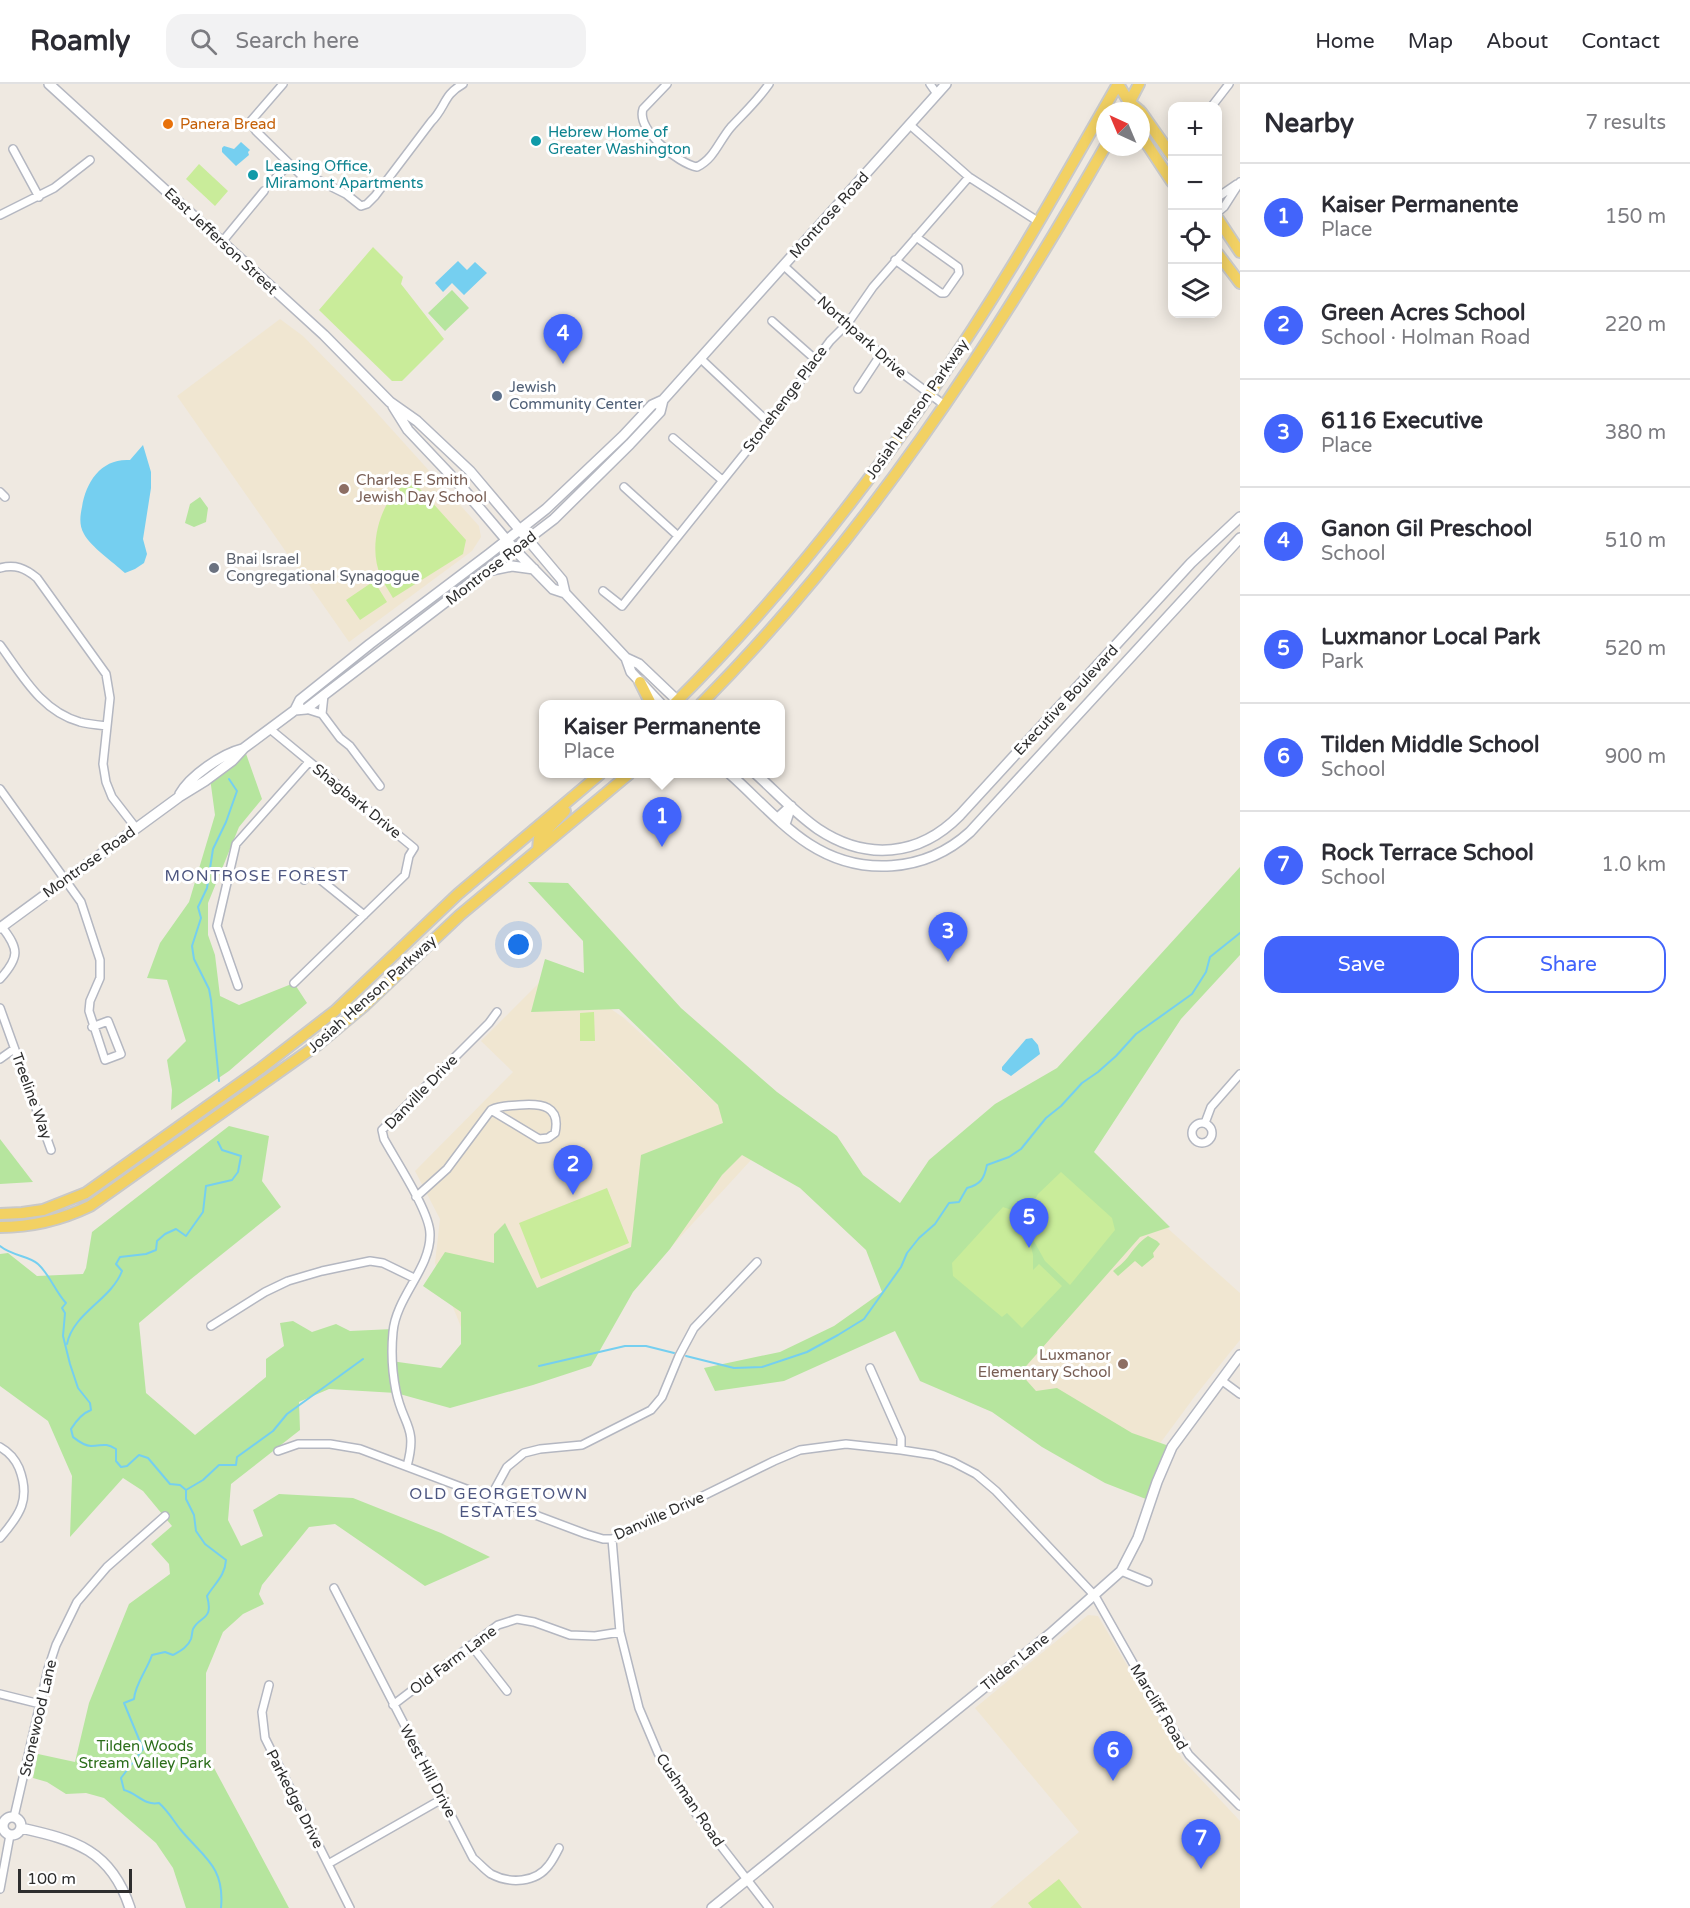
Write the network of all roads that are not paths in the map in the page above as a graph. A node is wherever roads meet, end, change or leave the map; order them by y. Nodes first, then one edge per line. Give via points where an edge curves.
1 (49, 84) edge
2 (283, 84) edge
3 (463, 84) edge
4 (667, 84) edge
5 (769, 84) edge
6 (930, 84) edge
7 (946, 84) edge
8 (1118, 84) edge
9 (1138, 84) edge
10 (1229, 84) edge
11 (937, 94) junction
12 (1126, 102) edge
13 (1130, 102) edge
14 (1215, 102) edge
15 (1150, 124) edge
16 (910, 125) junction
17 (1150, 148) edge
18 (13, 149) dead end
19 (1168, 149) edge
20 (1100, 156) edge
21 (90, 160) dead end
22 (289, 165) junction
23 (1168, 175) edge
24 (969, 177) junction
25 (271, 183) dead end
26 (1240, 183) edge
27 (264, 190) dead end
28 (1222, 194) edge
29 (39, 197) junction
30 (1220, 210) edge
31 (0, 215) edge
32 (1039, 222) junction
33 (1222, 225) edge
34 (916, 237) junction
35 (222, 242) junction
36 (1240, 252) edge
37 (1222, 259) edge
38 (895, 260) junction
39 (784, 266) junction
40 (1240, 283) edge
41 (772, 321) dead end
42 (848, 323) junction
43 (882, 354) junction
44 (701, 359) junction
45 (816, 360) junction
46 (858, 389) dead end
47 (928, 394) junction
48 (663, 400) junction
49 (390, 402) junction
50 (943, 404) junction
51 (769, 423) junction
52 (673, 438) dead end
53 (722, 480) junction
54 (624, 487) dead end
55 (1240, 517) edge
56 (520, 530) junction
57 (678, 536) junction
58 (1240, 538) edge
59 (507, 540) junction
60 (528, 540) junction
61 (1209, 545) junction
62 (515, 550) junction
63 (1222, 557) junction
64 (0, 568) edge
65 (534, 569) junction
66 (489, 570) junction
67 (603, 591) dead end
68 (565, 593) junction
69 (1162, 595) junction
70 (1176, 607) junction
71 (0, 645) edge
72 (1106, 656) junction
73 (626, 658) junction
74 (1126, 663) junction
75 (640, 682) junction
76 (324, 695) junction
77 (649, 700) edge
78 (657, 700) edge
79 (674, 700) edge
80 (682, 700) edge
81 (706, 700) edge
82 (306, 709) junction
83 (295, 710) junction
84 (322, 714) junction
85 (108, 726) junction
86 (270, 729) junction
87 (1033, 736) junction
88 (1046, 750) junction
89 (309, 762) junction
90 (595, 778) edge
91 (624, 778) edge
92 (734, 778) edge
93 (760, 778) edge
94 (988, 784) junction
95 (380, 786) dead end
96 (0, 789) edge
97 (582, 789) junction
98 (1002, 798) junction
99 (791, 806) junction
100 (782, 821) junction
101 (136, 828) junction
102 (538, 850) junction
103 (66, 879) junction
104 (304, 880) dead end
105 (364, 915) junction
106 (1, 927) edge
107 (0, 979) edge
108 (294, 983) dead end
109 (238, 986) dead end
110 (0, 1008) edge
111 (497, 1012) dead end
112 (92, 1027) junction
113 (14, 1049) junction
114 (0, 1059) edge
115 (1240, 1074) edge
116 (491, 1110) junction
117 (1204, 1123) dead end
118 (51, 1150) dead end
119 (416, 1197) junction
120 (0, 1214) edge
121 (5, 1227) edge
122 (757, 1262) dead end
123 (414, 1278) junction
124 (211, 1326) dead end
125 (1240, 1355) edge
126 (870, 1368) dead end
127 (1221, 1380) junction
128 (1240, 1394) edge
129 (0, 1447) edge
130 (901, 1450) junction
131 (278, 1451) dead end
132 (406, 1466) junction
133 (490, 1498) junction
134 (165, 1516) dead end
135 (0, 1538) edge
136 (612, 1539) junction
137 (1121, 1571) junction
138 (1148, 1582) dead end
139 (334, 1588) dead end
140 (1095, 1596) junction
141 (620, 1632) junction
142 (471, 1645) junction
143 (269, 1684) dead end
144 (507, 1691) dead end
145 (0, 1694) edge
146 (40, 1704) junction
147 (393, 1705) junction
148 (442, 1799) junction
149 (1240, 1806) edge
150 (14, 1817) junction
151 (2, 1824) edge
152 (21, 1828) junction
153 (10, 1835) junction
154 (559, 1848) dead end
155 (328, 1863) junction
156 (747, 1880) junction
157 (0, 1889) edge
158 (130, 1908) edge
159 (350, 1908) edge
160 (712, 1908) edge
161 (769, 1908) edge

1 - 35 street, East Jefferson Street
2 - 22 street via 250,122
3 - 22 street via 446,97 441,112 367,204 360,206 346,194 302,175
4 - 5 street via 643,109 643,124 686,165 697,167 710,159 730,128
6 - 11 street
7 - 11 street, Montrose Road
8 - 12 main road
8 - 32 main road, Josiah Henson Parkway
9 - 13 main road
10 - 14 street
11 - 16 street, Montrose Road
15 - 19 main road
16 - 24 street
16 - 39 street, Montrose Road
17 - 23 main road
18 - 29 street
20 - 50 main road, Josiah Henson Parkway via 987,342
21 - 29 street
22 - 25 street
24 - 32 street
24 - 34 street, Stonehenge Place
26 - 28 street
26 - 30 street
27 - 35 street
29 - 31 street
32 - 47 main road, Josiah Henson Parkway
33 - 36 main road
34 - 38 street, Stonehenge Place
34 - 38 street via 958,267 959,273 950,288 941,293
35 - 49 street, East Jefferson Street
37 - 40 main road
38 - 42 street, Stonehenge Place
39 - 42 street, Northpark Drive
39 - 44 street, Montrose Road
41 - 45 street
42 - 43 street, Northpark Drive
42 - 45 street, Stonehenge Place
43 - 46 street
43 - 47 street, Northpark Drive
44 - 48 street, Montrose Road
44 - 51 street
45 - 51 street, Stonehenge Place
47 - 50 street, Northpark Drive
47 - 80 main road, Josiah Henson Parkway via 833,526
48 - 56 street, Montrose Road via 652,405
48 - 60 street, Montrose Road via 660,412 630,444
49 - 56 street, East Jefferson Street via 417,421 470,471
49 - 59 street, East Jefferson Street via 408,430
50 - 81 main road, Josiah Henson Parkway via 855,528 777,624
51 - 53 street, Stonehenge Place
52 - 53 street
53 - 57 street, Stonehenge Place
54 - 57 street
55 - 61 street, Executive Boulevard
56 - 59 street, Montrose Road
56 - 60 street, East Jefferson Street
57 - 67 street, Stonehenge Place via 622,606
58 - 63 street, Executive Boulevard
59 - 62 street, East Jefferson Street
59 - 83 street, Montrose Road via 300,700
60 - 62 street, Montrose Road
60 - 68 street, East Jefferson Street via 562,580
61 - 63 street
61 - 69 street, Executive Boulevard
62 - 65 street, East Jefferson Street
62 - 66 street, Montrose Road
63 - 70 street, Executive Boulevard
64 - 85 street via 23,568 37,578 106,674 110,698
65 - 66 street via 512,566
65 - 68 street, East Jefferson Street via 553,589
66 - 76 street, Montrose Road
68 - 73 street, East Jefferson Street
69 - 70 street
69 - 72 street, Executive Boulevard
70 - 74 street, Executive Boulevard
71 - 85 street via 46,705 66,717
72 - 74 street
72 - 87 street, Executive Boulevard
73 - 75 street, East Jefferson Street
73 - 79 street, East Jefferson Street via 639,664
74 - 88 street, Executive Boulevard
75 - 77 main road
75 - 78 street, East Jefferson Street
76 - 82 street, Montrose Road
76 - 84 street
82 - 83 street
82 - 84 street
83 - 86 street, Montrose Road
84 - 95 street
85 - 101 street via 103,764 106,782 112,797
86 - 89 street, Shagbark Drive
86 - 101 street, Montrose Road via 210,778
87 - 88 street
87 - 94 street, Executive Boulevard
88 - 98 street, Executive Boulevard
89 - 105 street, Shagbark Drive via 414,848 405,875
89 - 109 street via 236,844 218,926
90 - 97 main road, Josiah Henson Parkway
91 - 102 main road, Josiah Henson Parkway
92 - 100 street
93 - 99 street
94 - 98 street
94 - 99 street, Executive Boulevard via 937,835 907,847 874,851 829,835
96 - 103 street
97 - 102 main road via 541,835
97 - 120 main road, Josiah Henson Parkway via 458,894 349,999 287,1048 86,1193 54,1207
98 - 100 street, Executive Boulevard via 946,851 908,865 848,862 808,843
99 - 100 street
101 - 103 street, Montrose Road
102 - 121 main road, Josiah Henson Parkway via 460,915 365,1005 284,1070 90,1206 44,1223
103 - 106 street, Montrose Road
103 - 112 street via 81,902 100,960 100,978 90,1001
104 - 105 street via 311,872
105 - 108 street, Shagbark Drive
106 - 107 street via 15,946 16,955
110 - 113 street, Treeline Way
111 - 119 street, Danville Drive via 382,1130
112 - 112 street via 105,1060 121,1054 108,1020
113 - 114 street
113 - 118 street, Treeline Way
115 - 117 street via 1211,1107
116 - 116 street via 524,1104 548,1107 557,1122 555,1133 539,1139
116 - 119 street via 447,1169
119 - 123 street, Danville Drive via 430,1234 423,1263
122 - 133 street via 694,1328 662,1396 651,1410 582,1445 524,1453 507,1467
123 - 124 street via 383,1263 370,1262 322,1271 265,1292
123 - 132 street, Danville Drive via 395,1319 391,1361 396,1393 411,1432 412,1447
125 - 127 street, Tilden Lane
126 - 130 street via 901,1438
127 - 128 street
127 - 137 street, Tilden Lane via 1172,1447 1138,1538
129 - 135 street via 16,1461 25,1489 13,1523
130 - 136 street, Danville Drive via 846,1444 800,1450
130 - 140 street, Danville Drive via 944,1459 976,1474
131 - 132 street via 298,1444 330,1444 360,1449
132 - 133 street, Danville Drive
133 - 136 street, Danville Drive via 586,1534
134 - 146 street, Stonewood Lane via 107,1567 77,1602 56,1645
136 - 141 street, Cushman Road
137 - 138 street
137 - 140 street, Tilden Lane
139 - 147 street, West Hill Drive
140 - 149 street, Marcliff Road via 1189,1755
140 - 156 street, Tilden Lane
141 - 142 street, Old Farm Lane via 570,1635 517,1619 498,1625
141 - 156 street, Cushman Road via 639,1708 658,1753 697,1815
142 - 144 street
142 - 147 street, Old Farm Lane
143 - 155 street, Parkedge Drive via 262,1712 265,1738
145 - 146 street
146 - 150 street, Stonewood Lane
147 - 148 street, West Hill Drive
148 - 154 street, West Hill Drive via 473,1858 491,1874 506,1879 530,1879 550,1865
148 - 155 street
150 - 151 street
150 - 152 street via 21,1822
151 - 153 street
152 - 153 street
152 - 158 street via 79,1844 96,1856 111,1870
153 - 157 street
155 - 159 street, Parkedge Drive
156 - 160 street, Tilden Lane
156 - 161 street, Cushman Road

